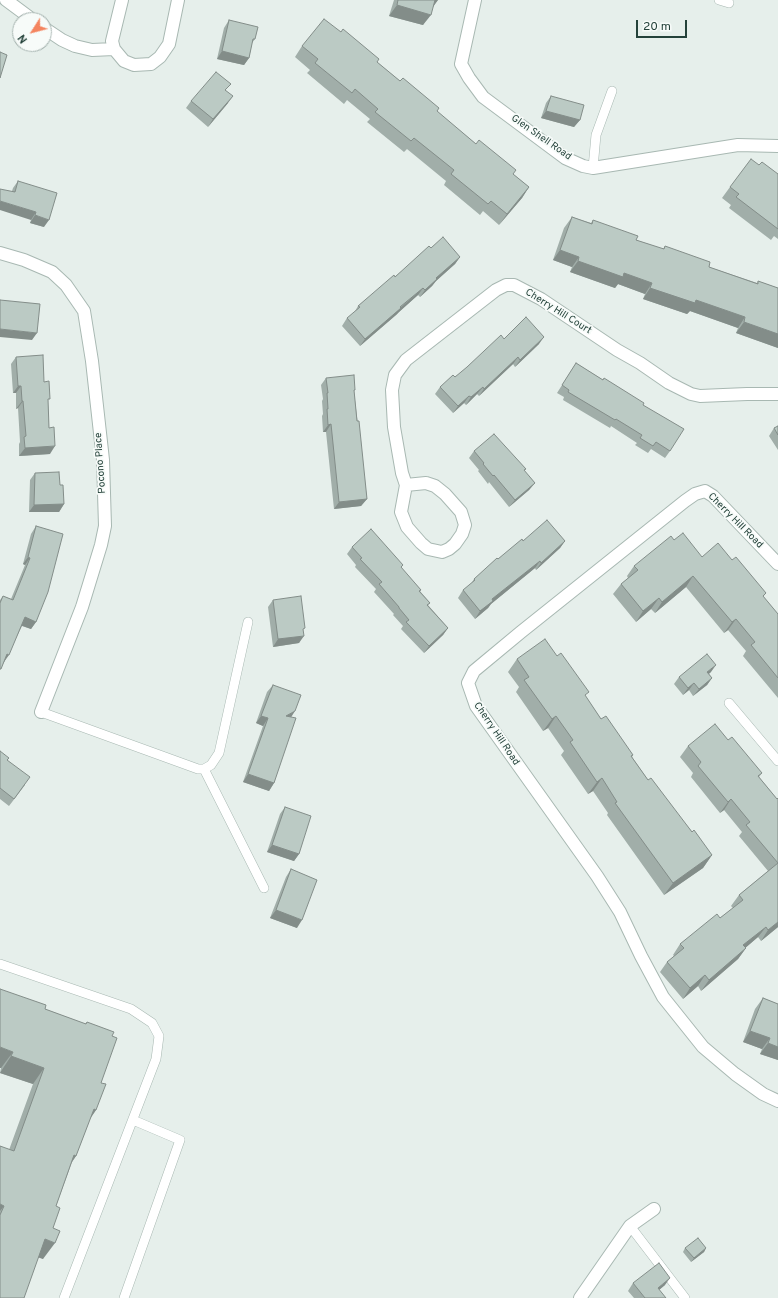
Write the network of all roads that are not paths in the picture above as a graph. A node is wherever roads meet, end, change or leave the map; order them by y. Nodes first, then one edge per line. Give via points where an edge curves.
1 (6, 0) edge
2 (122, 0) edge
3 (178, 0) edge
4 (475, 0) edge
5 (719, 0) edge
6 (729, 3) dead end
7 (22, 12) edge
8 (52, 33) edge
9 (114, 49) junction
10 (612, 91) dead end
11 (778, 146) edge
12 (593, 168) junction
13 (0, 253) edge
14 (778, 394) edge
15 (406, 485) junction
16 (778, 564) edge
17 (248, 622) dead end
18 (730, 703) dead end
19 (41, 712) joint
20 (778, 761) edge
21 (204, 769) junction
22 (264, 888) dead end
23 (0, 964) edge
24 (778, 1101) edge
25 (133, 1120) junction
26 (654, 1209) dead end
27 (630, 1226) junction
28 (64, 1298) edge
29 (124, 1298) edge
30 (580, 1298) edge
31 (684, 1298) edge

1 - 7 street
2 - 9 street via 112,41
3 - 9 street via 169,44 160,57 151,64 134,65 124,61
4 - 12 street, Glen Shell Road via 461,64 469,78 483,97 565,158
5 - 6 lane
8 - 9 street via 75,46 92,50
10 - 12 lane via 596,135
11 - 12 street, Glen Shell Road via 738,144
13 - 19 street, Pocono Place via 52,272 66,285 84,311 103,460 105,526 101,545 82,607
14 - 15 street, Cherry Hill Court via 691,394 669,383 541,299 514,285 506,286 496,290 406,360 396,375 392,390 394,427
15 - 15 street, Cherry Hill Court via 401,512 407,527 428,549 442,552 449,549 462,534 465,525 461,512 434,486 426,483
16 - 24 street, Cherry Hill Road via 713,496 705,491 695,494 474,671 468,683 476,706 620,912 663,997 703,1047 735,1074 763,1094
17 - 21 lane via 218,753 211,765
18 - 20 lane
19 - 21 lane
21 - 22 lane
23 - 25 lane via 131,1009 152,1023 159,1036 156,1059
25 - 28 lane
25 - 29 lane via 180,1140
26 - 27 street
27 - 30 street
27 - 31 lane

